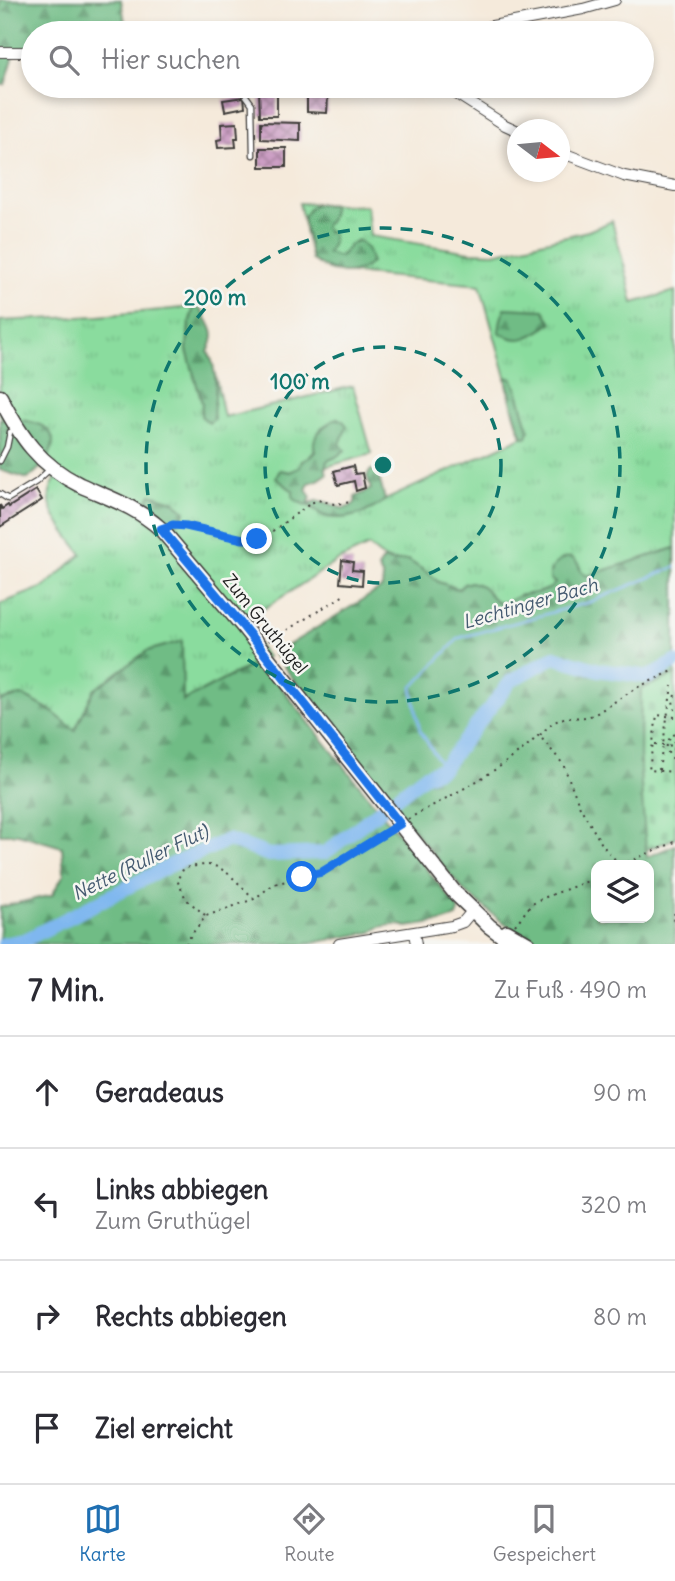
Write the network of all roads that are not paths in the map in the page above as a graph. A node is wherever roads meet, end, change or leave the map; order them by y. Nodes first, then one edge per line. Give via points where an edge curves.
1 (615, 0) edge
2 (519, 21) edge
3 (0, 52) edge
4 (21, 52) edge
5 (248, 98) edge
6 (463, 98) edge
7 (507, 126) edge
8 (253, 155) dead end
9 (570, 156) edge
10 (675, 186) edge
11 (0, 397) edge
12 (10, 432) dead end
13 (0, 461) edge
14 (52, 468) junction
15 (0, 494) edge
16 (477, 914) junction
17 (414, 933) junction
18 (512, 937) edge
19 (339, 944) edge
20 (416, 944) edge
21 (528, 944) edge

1 - 2 street
3 - 4 street
5 - 8 lane via 252,104
6 - 7 street
9 - 10 street via 624,176
11 - 14 street, Zum Gruthügel via 23,438
12 - 13 lane
14 - 15 lane via 8,499
14 - 16 street, Zum Gruthügel via 132,508 161,529 256,652
16 - 17 street via 458,924
16 - 18 street via 505,940
16 - 21 street
17 - 19 street
17 - 20 street

